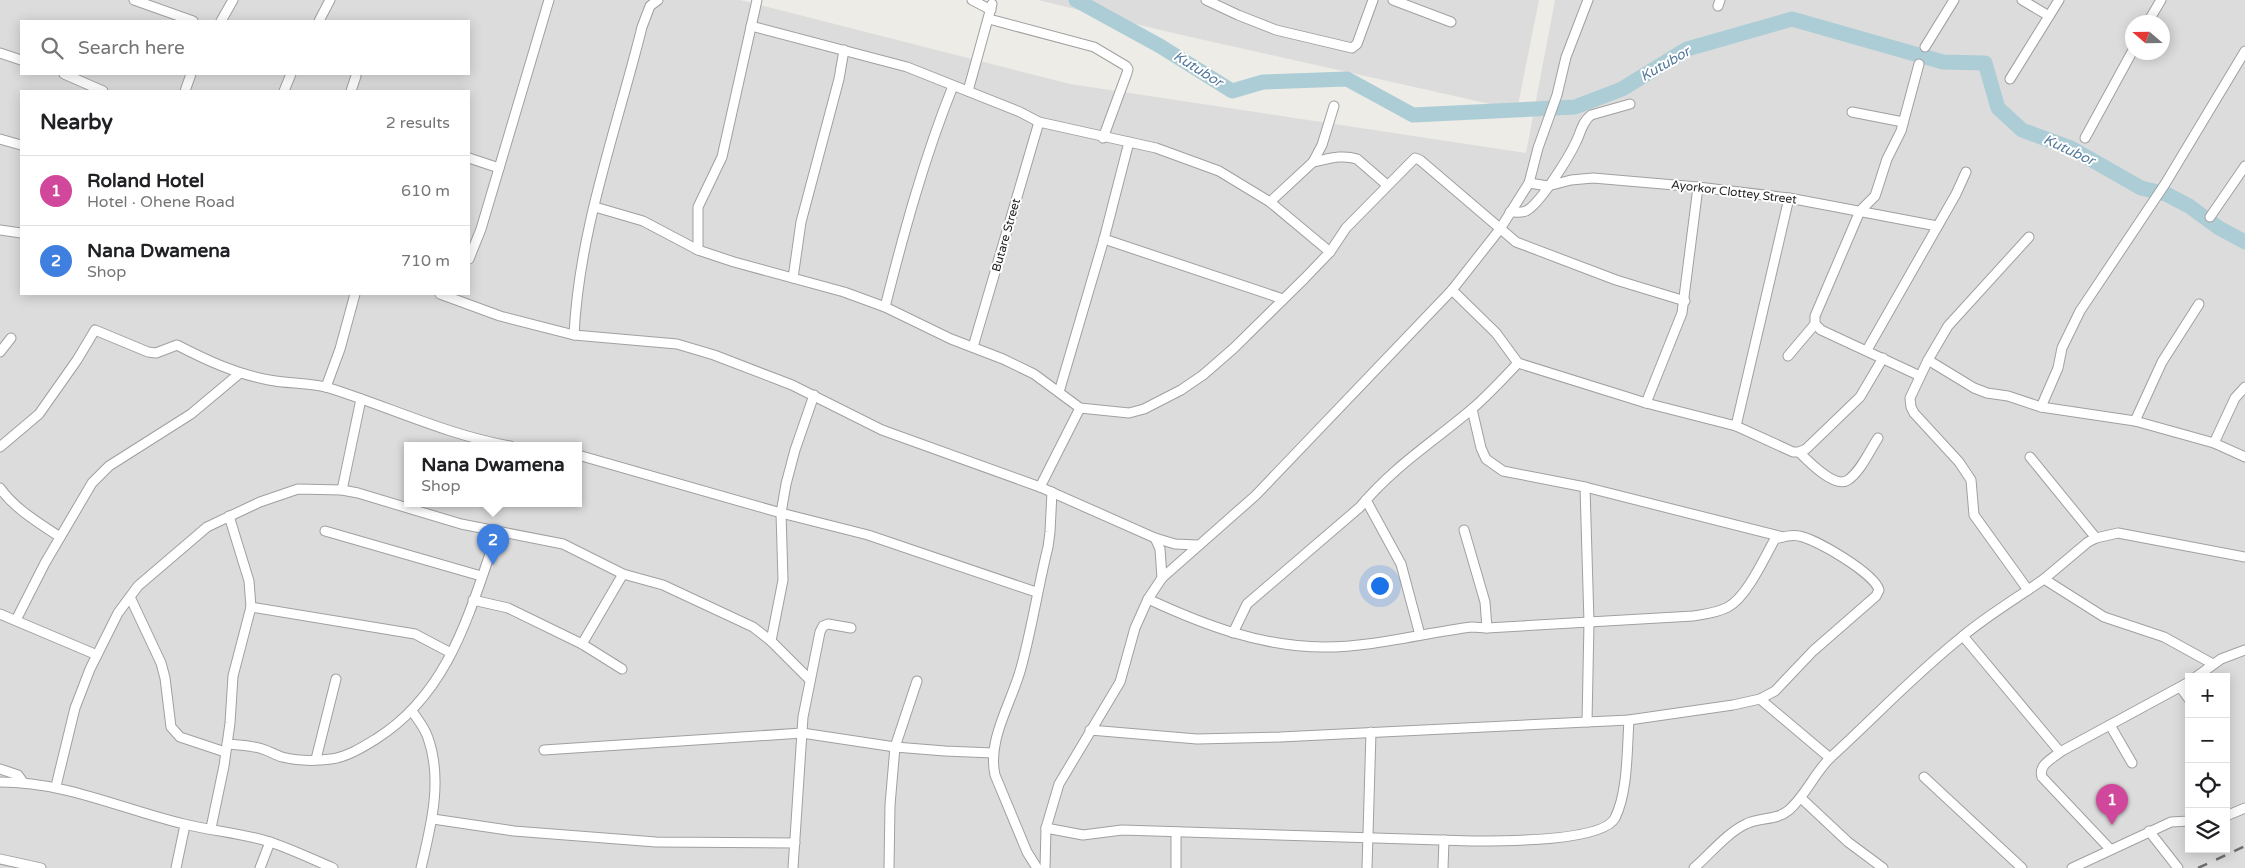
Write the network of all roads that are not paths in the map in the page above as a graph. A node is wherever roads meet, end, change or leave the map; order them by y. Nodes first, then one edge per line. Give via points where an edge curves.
1 (134, 0) edge
2 (232, 0) edge
3 (330, 0) edge
4 (549, 0) edge
5 (641, 0) edge
6 (658, 0) edge
7 (756, 0) edge
8 (972, 0) edge
9 (1206, 0) edge
10 (1373, 0) edge
11 (1393, 0) edge
12 (1588, 0) edge
13 (1954, 0) edge
14 (2022, 0) edge
15 (2059, 0) edge
16 (2161, 0) edge
17 (650, 6) junction
18 (991, 11) junction
19 (2152, 15) edge
20 (2049, 16) junction
21 (191, 20) edge
22 (222, 20) edge
23 (320, 20) edge
24 (1451, 22) dead end
25 (751, 26) junction
26 (1925, 46) dead end
27 (844, 50) junction
28 (2245, 51) edge
29 (0, 53) edge
30 (20, 60) edge
31 (2128, 60) edge
32 (1919, 64) dead end
33 (66, 75) edge
34 (191, 75) edge
35 (292, 75) edge
36 (356, 76) dead end
37 (2010, 80) dead end
38 (953, 86) junction
39 (101, 90) edge
40 (185, 90) edge
41 (284, 90) edge
42 (350, 90) edge
43 (968, 91) junction
44 (1630, 104) dead end
45 (1334, 106) dead end
46 (1852, 112) dead end
47 (1038, 122) junction
48 (1903, 122) junction
49 (1103, 138) junction
50 (2085, 138) dead end
51 (0, 139) edge
52 (1129, 142) junction
53 (20, 145) edge
54 (470, 158) edge
55 (1313, 162) junction
56 (2245, 166) edge
57 (499, 168) junction
58 (1966, 172) dead end
59 (1530, 182) junction
60 (1388, 185) junction
61 (1548, 186) junction
62 (1698, 187) junction
63 (1789, 198) junction
64 (1270, 202) junction
65 (595, 207) junction
66 (1860, 211) junction
67 (1510, 212) junction
68 (2210, 217) dead end
69 (1938, 226) junction
70 (1500, 229) junction
71 (0, 230) edge
72 (20, 233) edge
73 (2029, 238) dead end
74 (1104, 240) junction
75 (698, 250) junction
76 (1330, 252) junction
77 (470, 256) edge
78 (794, 278) junction
79 (1452, 290) junction
80 (356, 295) edge
81 (455, 296) edge
82 (1282, 299) junction
83 (1685, 301) junction
84 (2199, 304) dead end
85 (885, 307) junction
86 (1815, 324) junction
87 (574, 335) junction
88 (10, 338) dead end
89 (973, 347) junction
90 (1867, 350) junction
91 (0, 352) edge
92 (1788, 356) dead end
93 (1883, 358) junction
94 (1928, 360) junction
95 (1518, 363) junction
96 (240, 373) junction
97 (1920, 376) junction
98 (326, 387) junction
99 (2245, 387) edge
100 (1059, 392) junction
101 (814, 396) junction
102 (361, 399) junction
103 (1646, 404) junction
104 (2041, 407) junction
105 (1080, 408) junction
106 (1472, 409) junction
107 (2135, 421) junction
108 (1736, 426) junction
109 (1878, 438) dead end
110 (492, 442) edge
111 (2214, 443) junction
112 (0, 447) edge
113 (1800, 452) junction
114 (582, 456) edge
115 (2030, 457) dead end
116 (2245, 457) edge
117 (1040, 487) junction
118 (1585, 487) junction
119 (0, 488) edge
120 (342, 490) junction
121 (1052, 492) junction
122 (1366, 500) junction
123 (404, 506) edge
124 (407, 507) edge
125 (781, 513) junction
126 (229, 516) junction
127 (1464, 530) dead end
128 (325, 531) dead end
129 (498, 531) junction
130 (60, 536) junction
131 (1783, 537) junction
132 (1155, 538) junction
133 (2096, 538) junction
134 (1198, 545) junction
135 (2245, 557) edge
136 (624, 574) junction
137 (481, 576) junction
138 (1162, 578) junction
139 (2044, 580) junction
140 (2028, 590) junction
141 (1036, 592) junction
142 (130, 597) junction
143 (1148, 599) junction
144 (473, 600) junction
145 (251, 607) junction
146 (0, 614) edge
147 (16, 620) junction
148 (1589, 622) junction
149 (851, 628) dead end
150 (1487, 628) junction
151 (1233, 633) junction
152 (1420, 635) junction
153 (1963, 636) junction
154 (771, 641) junction
155 (582, 644) junction
156 (2245, 650) edge
157 (452, 653) junction
158 (97, 655) junction
159 (2213, 664) junction
160 (622, 669) dead end
161 (2201, 673) edge
162 (336, 679) dead end
163 (810, 680) junction
164 (917, 681) dead end
165 (2185, 685) edge
166 (1760, 699) junction
167 (412, 711) junction
168 (1629, 720) junction
169 (1587, 722) junction
170 (2110, 725) junction
171 (1090, 730) junction
172 (1371, 732) junction
173 (802, 733) junction
174 (895, 747) junction
175 (226, 748) junction
176 (544, 750) dead end
177 (993, 752) junction
178 (2060, 752) junction
179 (1830, 758) junction
180 (316, 760) junction
181 (2132, 763) dead end
182 (0, 770) edge
183 (1924, 777) dead end
184 (0, 782) edge
185 (23, 782) junction
186 (56, 786) junction
187 (1801, 798) junction
188 (2245, 808) edge
189 (2230, 814) edge
190 (433, 819) junction
191 (2185, 821) edge
192 (185, 825) junction
193 (211, 828) junction
194 (1046, 828) junction
195 (2149, 831) junction
196 (1176, 832) junction
197 (1368, 837) junction
198 (1444, 840) junction
199 (270, 842) junction
200 (795, 843) junction
201 (2110, 849) junction
202 (0, 859) edge
203 (41, 868) edge
204 (176, 868) edge
205 (260, 868) edge
206 (333, 868) edge
207 (421, 868) edge
208 (793, 868) edge
209 (889, 868) edge
210 (1037, 868) edge
211 (1045, 868) edge
212 (1176, 868) edge
213 (1367, 868) edge
214 (1443, 868) edge
215 (1694, 868) edge
216 (1883, 868) edge
217 (2022, 868) edge
218 (2072, 868) edge
219 (2178, 868) edge

1 - 21 street
2 - 22 street
3 - 23 street
4 - 57 street
5 - 17 street
6 - 17 street
7 - 25 street
8 - 18 street
9 - 10 street via 1276,30 1352,48 1357,44
11 - 24 street
12 - 59 street via 1566,57
13 - 26 street
14 - 20 street
15 - 20 street
16 - 19 street
17 - 65 street
18 - 43 street
18 - 49 street via 1094,47 1126,66 1127,73
20 - 37 street
25 - 27 street
25 - 75 street via 722,157 698,207
27 - 38 street via 907,67
27 - 78 street via 800,222
28 - 104 street via 2165,184 2076,318
29 - 30 street
31 - 50 street
32 - 48 street
33 - 39 street
34 - 40 street
35 - 41 street
36 - 42 street
38 - 43 street
38 - 85 street via 914,195
43 - 47 street
44 - 61 street via 1586,118 1576,142
45 - 55 street
46 - 48 street
47 - 49 street
47 - 89 street, Butare Street
48 - 66 street via 1875,196
49 - 52 street
51 - 53 street
52 - 64 street via 1156,148 1219,171
52 - 74 street
54 - 57 street
55 - 60 street via 1351,157
55 - 64 street
56 - 68 street
57 - 77 street
58 - 69 street
59 - 61 street, Ayorkor Clottey Street
59 - 67 street
60 - 70 street via 1415,158
60 - 76 street via 1346,228
61 - 62 street, Ayorkor Clottey Street via 1593,178
61 - 67 street via 1530,208 1524,212
62 - 63 street, Ayorkor Clottey Street
62 - 83 street
63 - 66 street, Ayorkor Clottey Street
63 - 108 street
64 - 76 street
65 - 75 street via 642,221
65 - 87 street via 577,291
66 - 69 street, Ayorkor Clottey Street
66 - 86 street via 1815,316
67 - 70 street
69 - 90 street
70 - 79 street
70 - 83 street via 1516,242 1616,280
71 - 72 street
73 - 94 street via 1948,326
74 - 82 street
74 - 100 street
75 - 78 street
76 - 82 street
78 - 85 street
79 - 95 street via 1496,333
79 - 134 street via 1256,495
80 - 98 street
81 - 87 street via 500,316
82 - 105 street via 1234,348 1181,390 1144,409 1128,413
83 - 103 street via 1678,327
84 - 107 street via 2162,362
85 - 89 street
86 - 90 street via 1821,330
86 - 92 street
87 - 101 street via 677,344 759,371
88 - 91 street
89 - 100 street via 1034,374
90 - 93 street
93 - 97 street
93 - 113 street via 1860,397
94 - 97 street
94 - 104 street via 1974,388
95 - 103 street
95 - 106 street
96 - 98 street
96 - 112 street via 176,345 156,353 148,352 95,330 39,414
96 - 130 street via 192,414 109,466 92,483
97 - 140 street via 1910,398 1911,407 1971,480 1974,515
98 - 102 street
99 - 111 street via 2235,398
100 - 105 street
101 - 117 street via 882,430
101 - 125 street via 795,450
102 - 110 street via 461,435
102 - 120 street
103 - 108 street
104 - 107 street
105 - 117 street
106 - 118 street via 1481,448 1494,466 1512,473
106 - 122 street via 1397,468
107 - 111 street
108 - 113 street via 1793,452
109 - 113 street via 1858,468 1842,482 1823,474
111 - 116 street
114 - 125 street
115 - 133 street
117 - 121 street
118 - 131 street
118 - 148 street
119 - 130 street via 28,516
120 - 123 street
120 - 126 street via 298,489
121 - 132 street
121 - 141 street via 1050,532
122 - 151 street via 1247,604
122 - 152 street via 1401,564
124 - 129 street via 461,524
125 - 141 street via 868,535
125 - 154 street via 783,580
126 - 142 street via 207,527 138,586
126 - 145 street via 249,581
127 - 150 street via 1485,602
128 - 137 street
129 - 136 street via 563,544
129 - 137 street
130 - 147 street
131 - 148 street via 1775,539 1741,597 1728,607 1693,616
131 - 166 street via 1799,536 1826,548 1878,584 1879,590 1813,651 1776,691
132 - 134 street via 1176,544
132 - 138 street via 1160,549
133 - 135 street via 2118,533
133 - 139 street
134 - 138 street
136 - 154 street via 663,585 708,605 753,627
136 - 155 street
137 - 144 street
138 - 143 street
139 - 140 street
139 - 159 street via 2104,616 2164,637
140 - 153 street
141 - 177 street via 1021,669
142 - 158 street via 118,613
142 - 175 street via 161,663 172,727 180,737
143 - 151 street via 1197,622
143 - 171 street via 1135,628 1120,682
144 - 155 street via 508,608
144 - 157 street
145 - 157 street via 415,634
145 - 175 street via 233,676
146 - 147 street
147 - 158 street
148 - 150 street
148 - 169 street
149 - 163 street via 823,626
150 - 152 street via 1472,627
151 - 152 street via 1277,644 1326,647
153 - 178 street
153 - 179 street
154 - 163 street
155 - 160 street
156 - 159 street
157 - 167 street
158 - 186 street via 75,708
159 - 161 street
162 - 180 street
163 - 173 street
164 - 174 street
165 - 170 street
166 - 168 street
166 - 179 street
167 - 180 street via 357,750 333,759
167 - 190 street via 428,739 434,775
168 - 169 street
168 - 198 street via 1621,802 1614,819 1606,827 1552,839
169 - 172 street
170 - 178 street
170 - 181 street
171 - 172 street via 1197,739
171 - 194 street via 1059,784
172 - 197 street
173 - 174 street
173 - 176 street
173 - 200 street
174 - 177 street
174 - 209 street
175 - 180 street via 256,747 282,756
175 - 193 street
177 - 210 street via 995,775
178 - 201 street via 2042,766 2042,777
179 - 187 street
182 - 185 street via 18,775
183 - 217 street
184 - 185 street
185 - 186 street
186 - 192 street
187 - 215 street via 1775,818 1744,824
187 - 216 street via 1848,842
188 - 189 street
190 - 200 street via 514,831 656,842
190 - 207 street
191 - 195 street via 2170,822
192 - 193 street
192 - 204 street
193 - 199 street
194 - 196 street via 1083,835 1122,830
194 - 211 street
195 - 201 street
195 - 219 street
196 - 197 street
196 - 212 street
197 - 198 street
197 - 213 street
198 - 214 street
199 - 205 street
199 - 206 street
200 - 208 street
201 - 218 street
202 - 203 street

